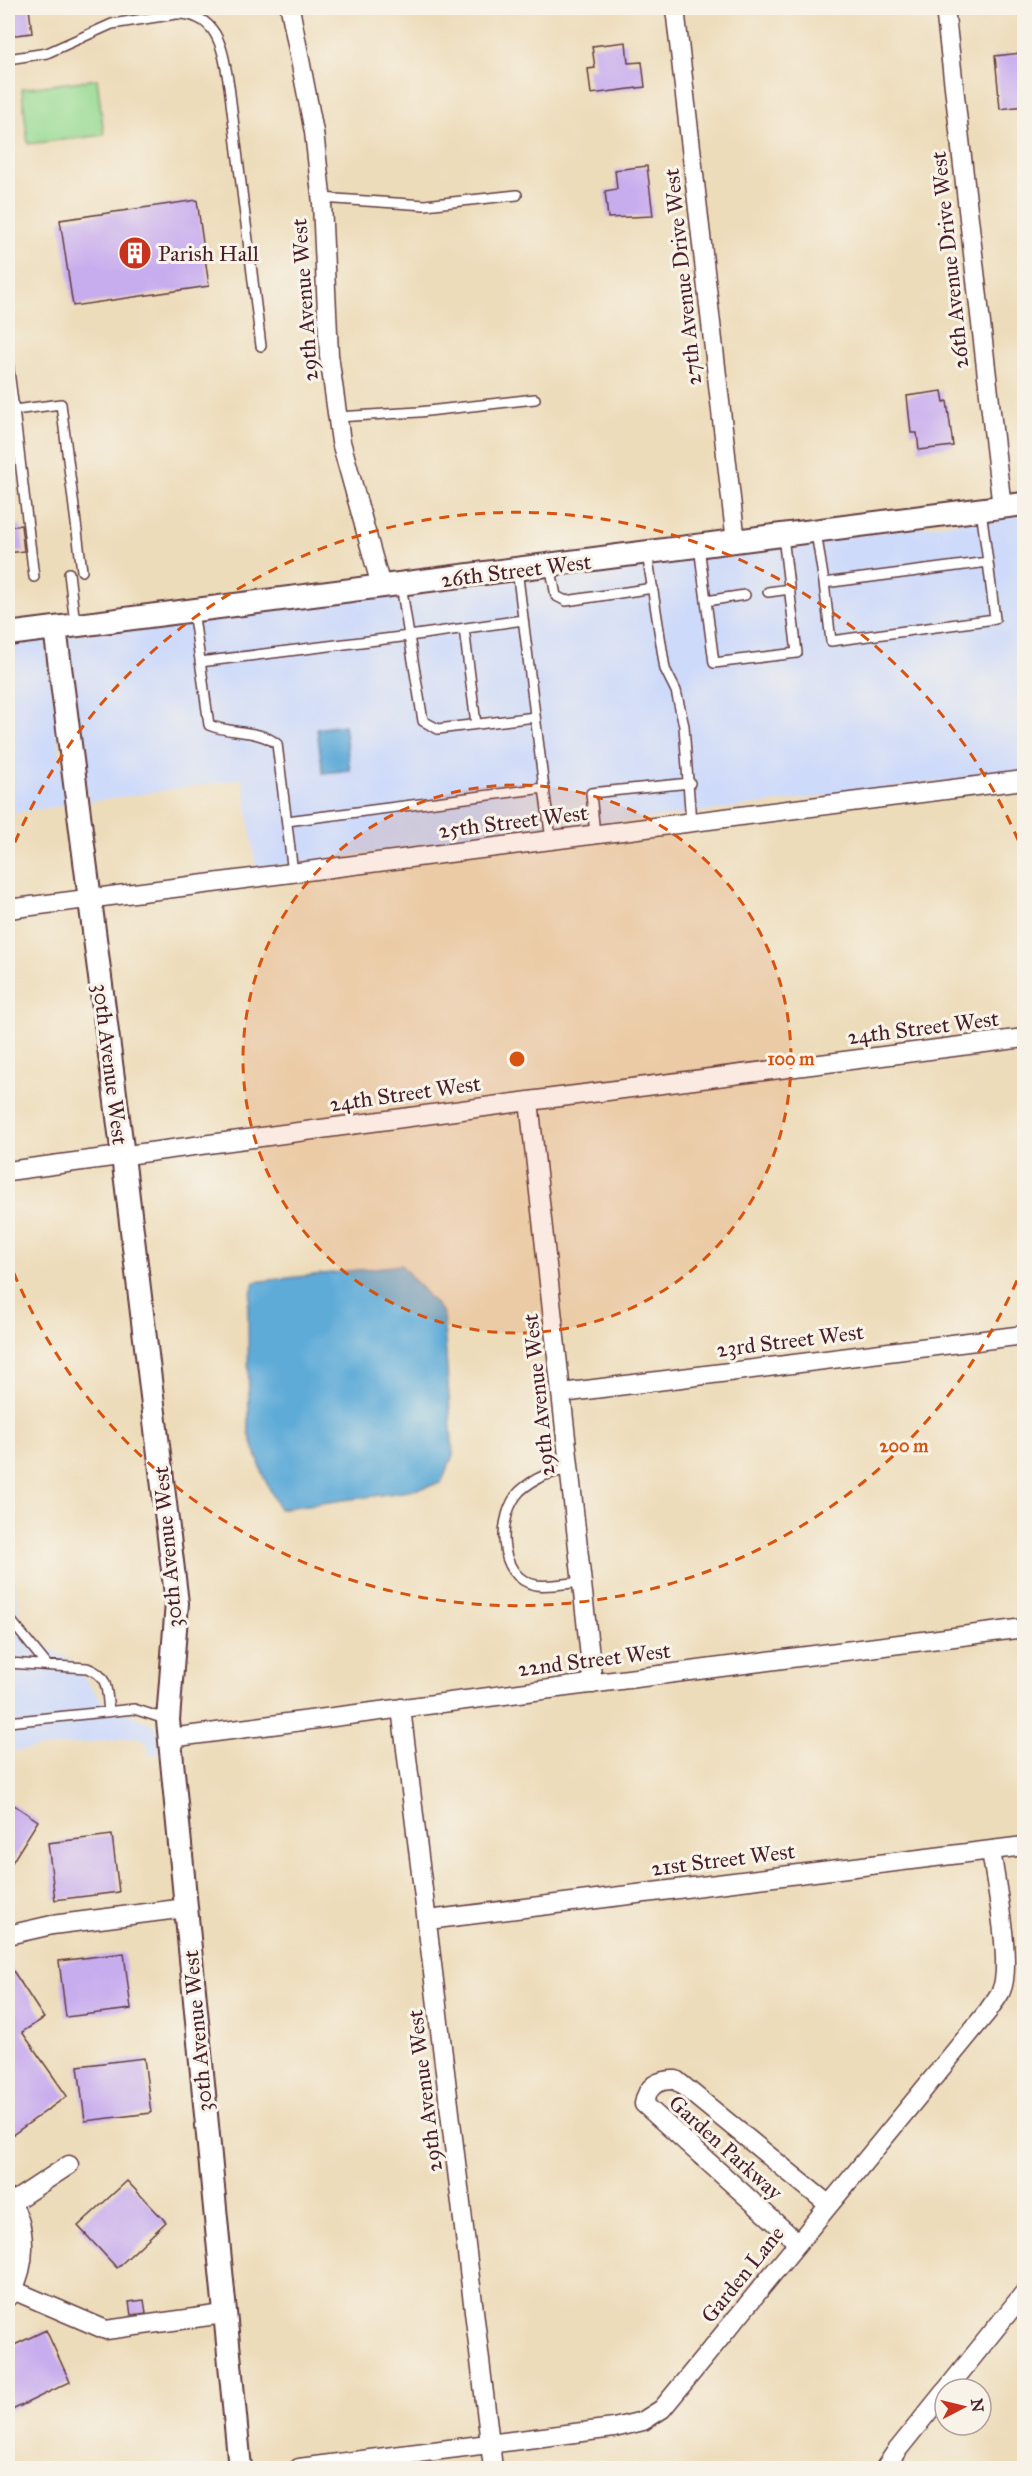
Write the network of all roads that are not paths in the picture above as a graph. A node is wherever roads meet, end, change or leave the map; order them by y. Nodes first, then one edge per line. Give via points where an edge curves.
1 (290, 8) edge
2 (675, 8) edge
3 (945, 8) edge
4 (8, 59) edge
5 (517, 195) dead end
6 (321, 198) junction
7 (261, 345) dead end
8 (8, 363) edge
9 (535, 399) dead end
10 (14, 410) junction
11 (338, 417) junction
12 (1024, 504) edge
13 (991, 509) junction
14 (816, 532) junction
15 (783, 536) junction
16 (736, 542) junction
17 (699, 546) junction
18 (647, 553) junction
19 (988, 562) junction
20 (550, 565) junction
21 (517, 570) junction
22 (82, 571) dead end
23 (69, 573) dead end
24 (34, 577) dead end
25 (824, 583) junction
26 (391, 585) junction
27 (653, 588) junction
28 (789, 589) junction
29 (768, 592) dead end
30 (745, 596) dead end
31 (706, 601) junction
32 (193, 610) junction
33 (523, 620) junction
34 (65, 627) junction
35 (464, 628) junction
36 (8, 634) edge
37 (409, 636) junction
38 (200, 662) junction
39 (535, 717) junction
40 (476, 724) junction
41 (1024, 780) edge
42 (690, 783) junction
43 (544, 788) junction
44 (287, 821) junction
45 (691, 823) junction
46 (595, 835) junction
47 (551, 840) junction
48 (293, 873) junction
49 (90, 899) junction
50 (8, 909) edge
51 (1024, 1038) edge
52 (529, 1101) junction
53 (123, 1156) junction
54 (8, 1171) edge
55 (1024, 1335) edge
56 (562, 1393) junction
57 (570, 1469) junction
58 (582, 1582) junction
59 (8, 1617) edge
60 (1024, 1628) edge
61 (8, 1663) edge
62 (47, 1665) junction
63 (593, 1684) junction
64 (401, 1708) junction
65 (109, 1712) junction
66 (8, 1722) edge
67 (169, 1729) junction
68 (1024, 1846) edge
69 (991, 1850) junction
70 (186, 1908) junction
71 (428, 1920) junction
72 (8, 1935) edge
73 (69, 2165) dead end
74 (9, 2201) edge
75 (829, 2205) junction
76 (798, 2243) junction
77 (10, 2293) edge
78 (1024, 2293) edge
79 (224, 2314) junction
80 (956, 2377) edge
81 (933, 2406) edge
82 (490, 2444) junction
83 (240, 2469) edge
84 (298, 2469) edge
85 (493, 2469) edge
86 (885, 2469) edge

1 - 6 street, 29th Avenue West via 314,132
2 - 16 street, 27th Avenue Drive West
3 - 13 street, 26th Avenue Drive West
4 - 7 lane via 47,53 112,24 176,14 198,18 214,32 221,44 229,86
5 - 6 lane via 425,205
6 - 11 street, 29th Avenue West via 328,345
8 - 10 lane
9 - 11 lane
10 - 22 lane via 61,404
10 - 24 lane
11 - 26 street, 29th Avenue West via 347,467
12 - 13 street, 26th Street West
13 - 14 street, 26th Street West
13 - 19 lane
14 - 15 street, 26th Street West
14 - 25 lane
15 - 16 street, 26th Street West
15 - 28 lane
16 - 17 street, 26th Street West
17 - 18 street, 26th Street West
17 - 31 lane
18 - 20 street, 26th Street West
18 - 27 lane
19 - 25 lane
19 - 25 lane via 995,619 831,641
20 - 21 street, 26th Street West
20 - 27 lane via 556,596 566,601
21 - 26 street, 26th Street West
21 - 33 lane
23 - 34 lane
26 - 32 street, 26th Street West
26 - 37 lane
27 - 42 lane via 665,669 676,691 684,726
28 - 29 lane
28 - 31 lane via 797,653 714,663
30 - 31 lane
32 - 34 street, 26th Street West
32 - 38 lane
33 - 35 lane
33 - 39 lane
34 - 36 street, 26th Street West
34 - 49 street, 30th Avenue West
35 - 37 lane
35 - 40 lane
37 - 38 lane
37 - 40 lane via 423,721 438,729
38 - 44 lane via 209,725 269,737 277,744
39 - 40 lane
39 - 43 lane
41 - 45 street, 25th Street West
42 - 45 lane
42 - 46 lane via 591,793
43 - 44 lane
43 - 47 lane
44 - 48 lane
45 - 46 street, 25th Street West
46 - 47 street, 25th Street West
47 - 48 street, 25th Street West
48 - 49 street, 25th Street West
49 - 50 street, 25th Street West
49 - 53 street, 30th Avenue West
51 - 52 street, 24th Street West
52 - 53 street, 24th Street West
52 - 56 street, 29th Avenue West
53 - 54 street, 24th Street West
53 - 67 street, 30th Avenue West via 177,1603
55 - 56 street, 23rd Street West
56 - 57 street, 29th Avenue West
57 - 58 street, 29th Avenue West
57 - 58 lane via 541,1475 519,1493 506,1516 503,1538 507,1558 518,1576 535,1585
58 - 63 street, 29th Avenue West
59 - 62 lane
60 - 63 street, 22nd Street West
61 - 62 lane
62 - 65 lane via 98,1672 105,1680
63 - 64 street, 22nd Street West
64 - 67 street, 22nd Street West
64 - 71 street, 29th Avenue West
65 - 66 lane
65 - 67 lane via 134,1710
67 - 70 street, 30th Avenue West
68 - 69 street, 21st Street West
69 - 71 street, 21st Street West
69 - 75 street, Garden Lane via 1003,1944 1002,1990
70 - 72 street via 52,1924
70 - 79 street, 30th Avenue West
71 - 82 street, 29th Avenue West
73 - 74 street
74 - 77 street via 23,2241 21,2267
75 - 76 street, Garden Lane
75 - 76 street, Garden Parkway via 676,2080 666,2079 649,2089 644,2104
76 - 82 street, Garden Lane via 662,2409 643,2421 614,2428
77 - 79 street via 106,2330
78 - 80 street
79 - 83 street, 30th Avenue West
81 - 86 street
82 - 84 street, Garden Lane
82 - 85 street, 29th Avenue West

